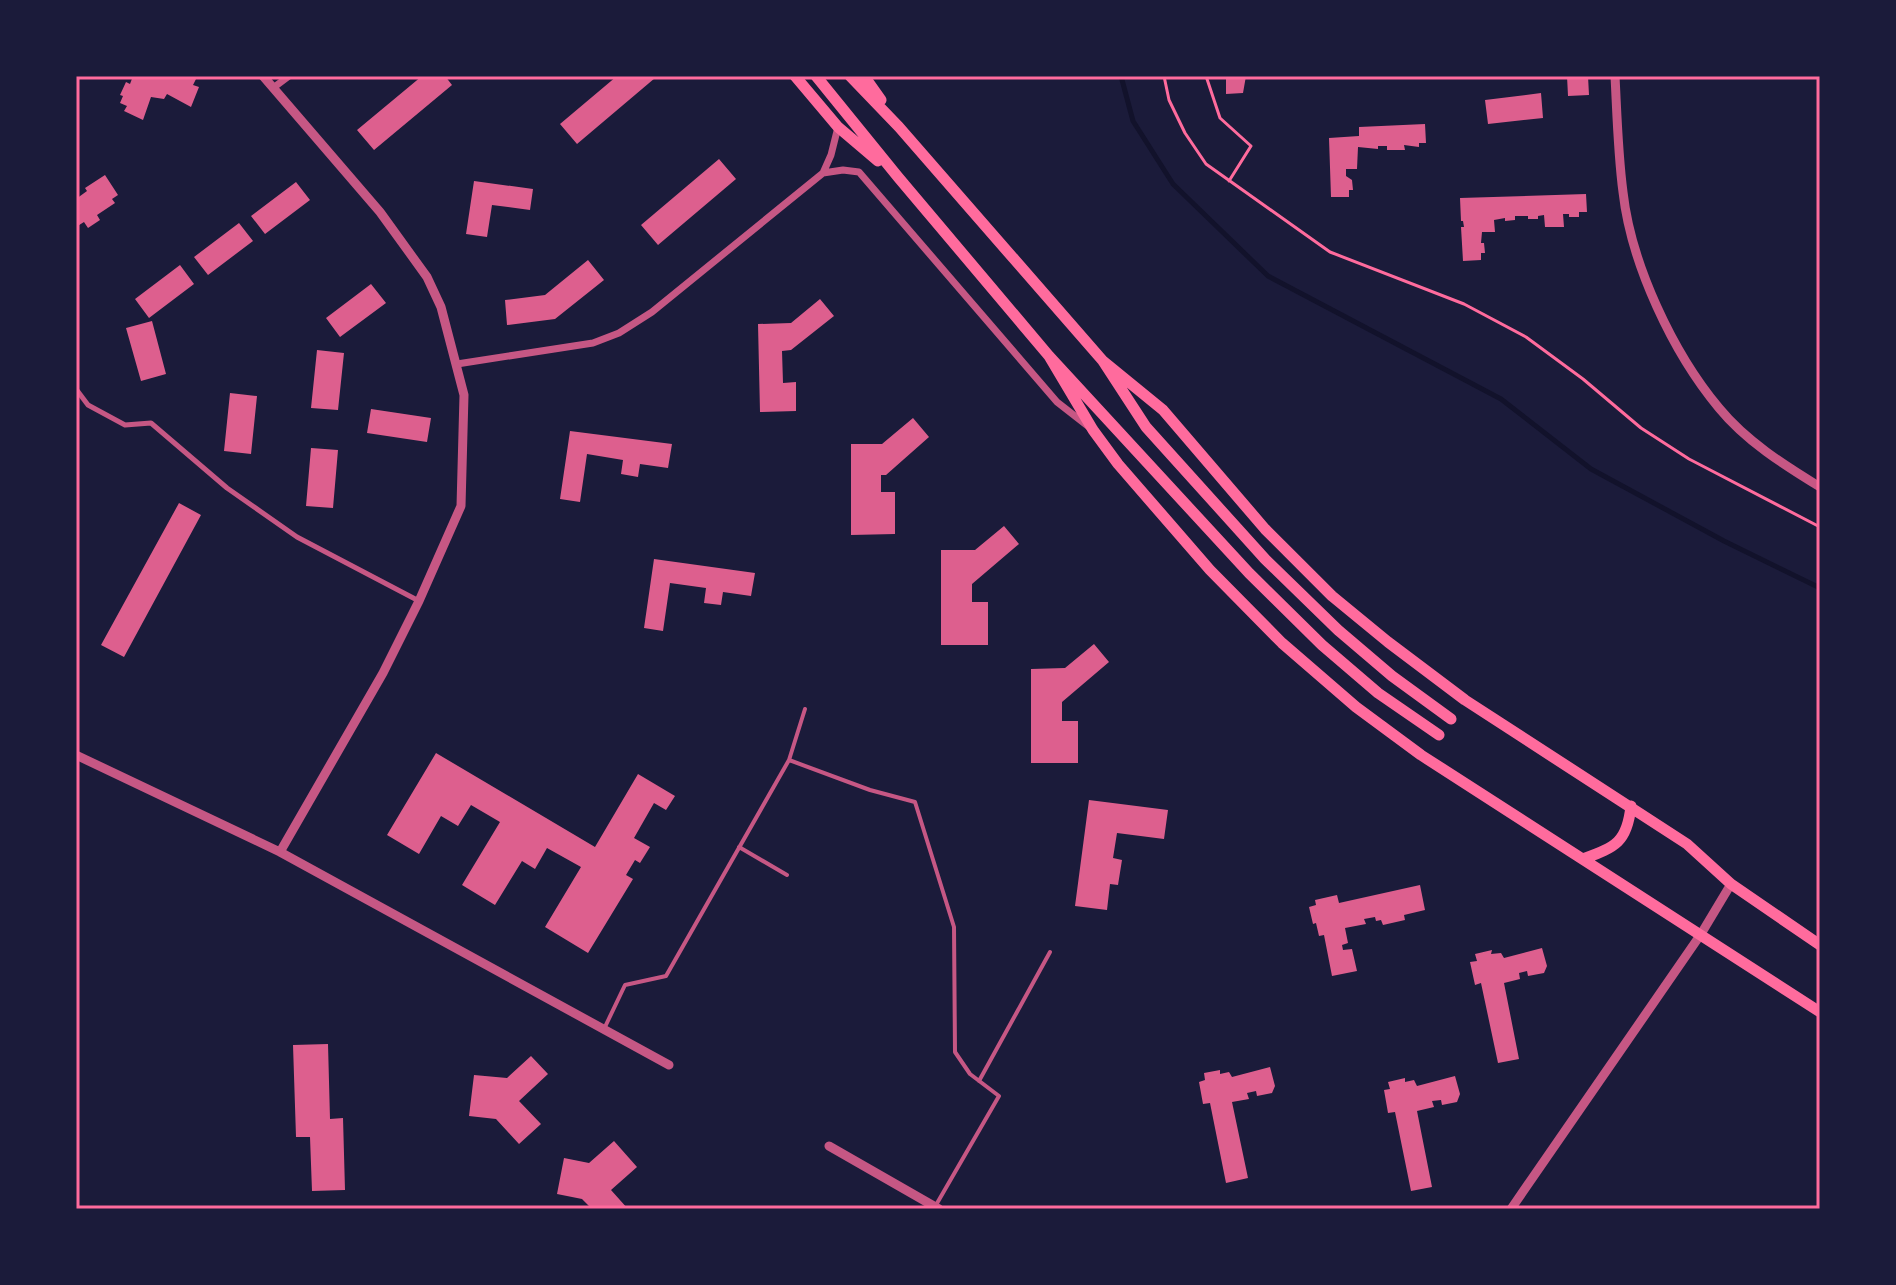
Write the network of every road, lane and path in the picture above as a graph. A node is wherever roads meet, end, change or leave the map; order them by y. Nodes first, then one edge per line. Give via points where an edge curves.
1 (263, 76) edge
2 (289, 76) edge
3 (795, 76) edge
4 (816, 76) edge
5 (850, 76) edge
6 (864, 76) edge
7 (1164, 76) edge
8 (1206, 76) edge
9 (1615, 76) edge
10 (273, 88) junction
11 (838, 127) junction
12 (899, 127) junction
13 (823, 173) junction
14 (898, 177) junction
15 (1229, 181) junction
16 (1049, 356) junction
17 (1103, 361) junction
18 (457, 364) junction
19 (76, 389) edge
20 (1093, 430) junction
21 (1820, 487) edge
22 (1820, 527) edge
23 (419, 601) junction
24 (805, 709) dead end
25 (1451, 719) dead end
26 (1439, 735) dead end
27 (76, 755) edge
28 (789, 760) junction
29 (1631, 806) junction
30 (739, 847) junction
31 (280, 852) junction
32 (1583, 859) junction
33 (787, 875) dead end
34 (1731, 884) junction
35 (1701, 934) junction
36 (1820, 945) edge
37 (1050, 952) dead end
38 (1820, 1012) edge
39 (604, 1029) junction
40 (669, 1065) dead end
41 (979, 1081) junction
42 (829, 1146) dead end
43 (937, 1208) edge
44 (1511, 1209) edge

1 - 10 street
2 - 10 street
3 - 11 main road
4 - 14 main road
5 - 12 main road
6 - 12 main road
7 - 15 path via 1185,133 1206,164
8 - 15 path via 1220,118 1251,146
9 - 21 street via 1623,195 1641,269 1663,321 1720,410 1777,461
10 - 18 street via 380,212 427,277
11 - 13 street
11 - 14 main road
12 - 17 main road
13 - 18 street via 619,333 593,343
13 - 20 street via 859,172 1057,402
14 - 16 main road
15 - 22 path via 1330,252 1464,304 1526,337 1641,428
16 - 20 main road
16 - 26 main road via 1322,645
17 - 25 main road via 1146,427 1265,559 1338,630
17 - 29 main road via 1163,410 1265,529 1332,596 1465,700
18 - 23 street via 464,395 461,506
19 - 23 street via 88,405 125,425 151,423 227,488 297,537
20 - 32 main road via 1210,570 1282,643 1421,755
23 - 31 street
24 - 28 lane
27 - 31 street
28 - 30 lane
28 - 41 lane via 915,802 954,927 955,1052
29 - 32 main road via 1628,827 1618,843
29 - 34 main road via 1687,844
30 - 33 lane
30 - 39 lane via 666,976 625,985
31 - 39 street
32 - 35 main road
34 - 35 street
34 - 36 main road
35 - 38 main road
35 - 44 street
37 - 41 lane
39 - 40 street
41 - 43 lane via 999,1096
42 - 43 street

